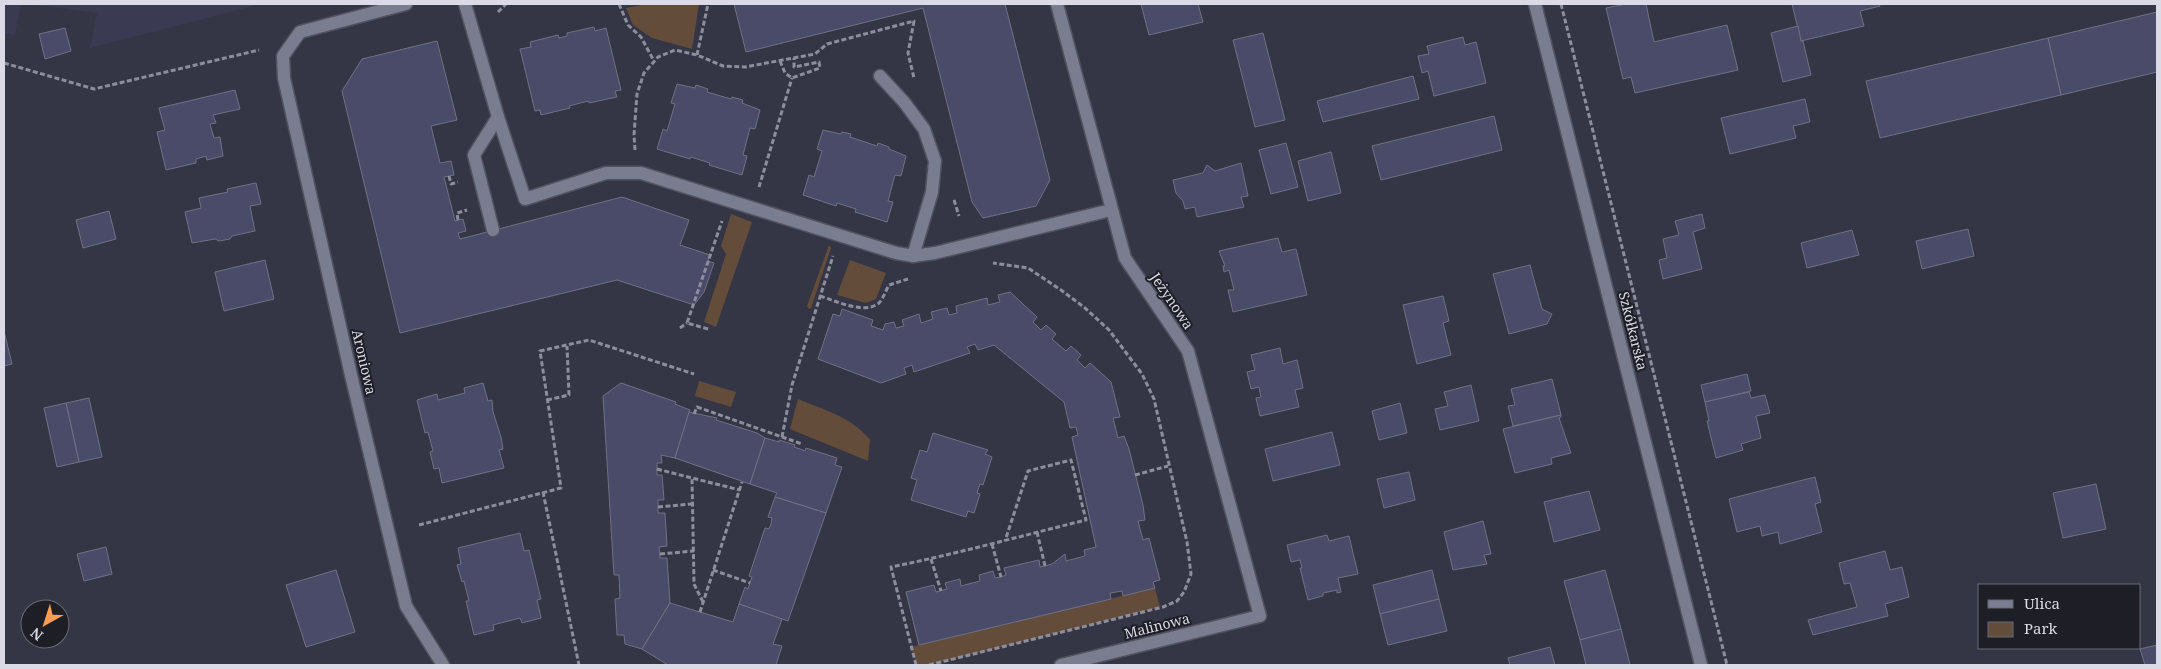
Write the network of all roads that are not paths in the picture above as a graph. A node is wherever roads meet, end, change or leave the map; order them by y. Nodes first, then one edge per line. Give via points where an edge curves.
1 (406, 4) edge
2 (465, 4) edge
3 (1057, 4) edge
4 (1535, 4) edge
5 (880, 76) dead end
6 (498, 117) junction
7 (1111, 210) junction
8 (493, 230) dead end
9 (913, 256) junction
10 (1260, 616) joint
11 (442, 665) edge
12 (1061, 665) edge
13 (1701, 665) edge

1 - 11 street, Aroniowa via 300,32 283,56 284,78 406,606
2 - 6 street
3 - 7 street, Jeżynowa
4 - 13 street, Szkółkarska
5 - 9 street via 924,129 935,161 932,192
6 - 8 street via 474,155
6 - 9 street via 525,199 606,172 638,173 896,254
7 - 9 street
7 - 10 street, Jeżynowa via 1124,258 1188,351
10 - 12 street, Malinowa

